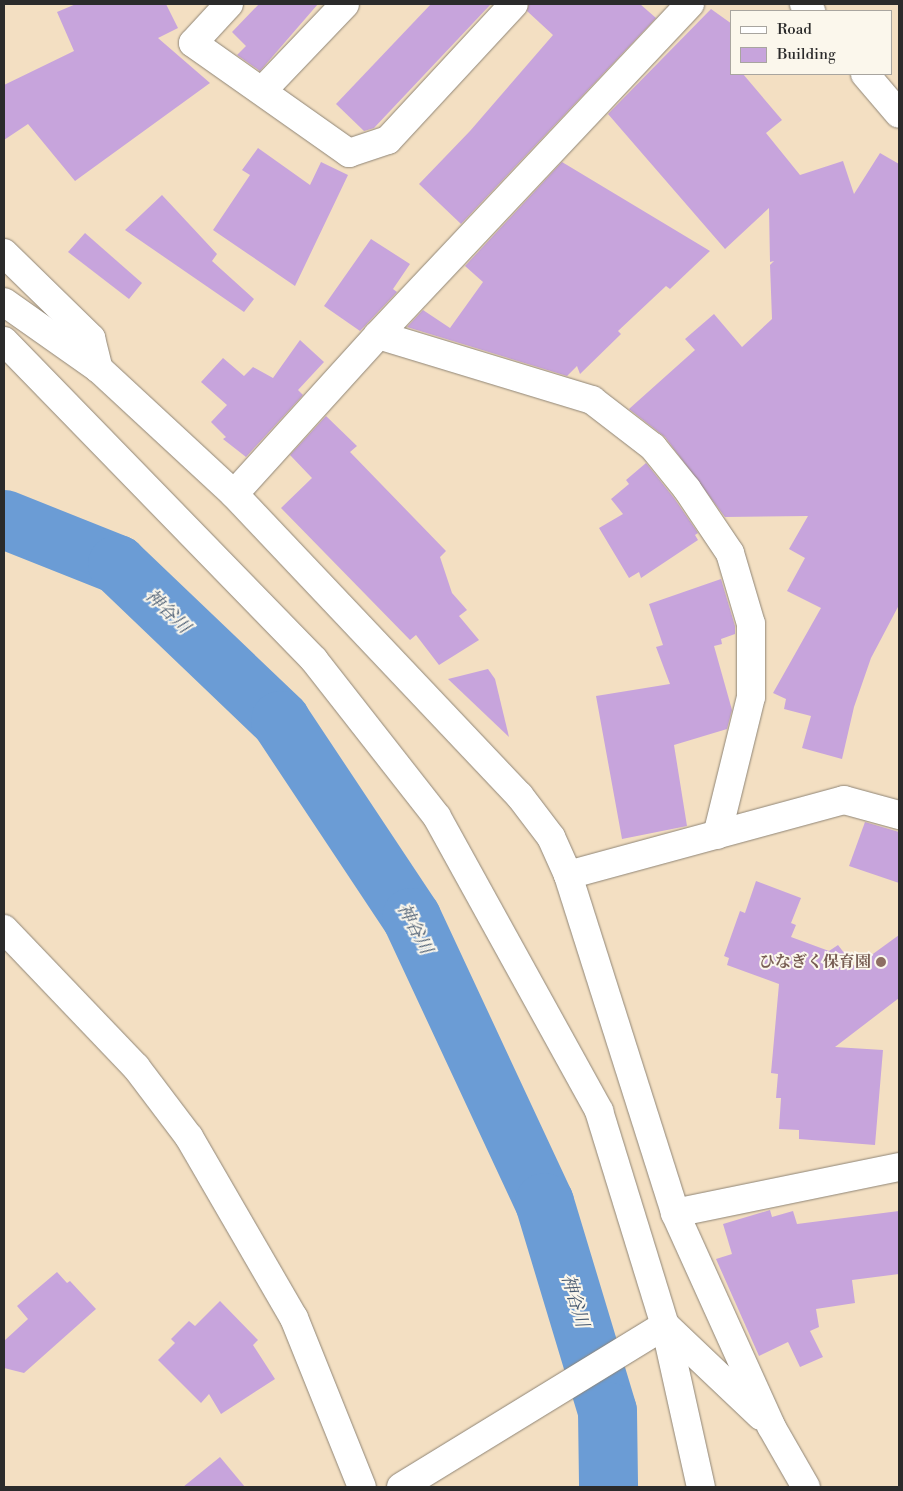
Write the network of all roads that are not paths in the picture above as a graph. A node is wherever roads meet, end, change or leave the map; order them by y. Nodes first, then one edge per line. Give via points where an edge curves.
1 (229, 4) edge
2 (345, 4) edge
3 (514, 4) edge
4 (686, 5) edge
5 (866, 75) edge
6 (262, 91) junction
7 (899, 114) edge
8 (4, 253) edge
9 (4, 302) edge
10 (378, 335) junction
11 (4, 341) edge
12 (99, 369) junction
13 (234, 494) junction
14 (899, 815) edge
15 (716, 835) junction
16 (568, 875) junction
17 (4, 929) edge
18 (899, 1167) edge
19 (675, 1213) junction
20 (665, 1325) junction
21 (771, 1426) junction
22 (362, 1487) edge
23 (401, 1487) edge
24 (701, 1487) edge
25 (806, 1487) edge

1 - 6 street via 193,43
2 - 6 street
3 - 6 street via 388,140 349,153
4 - 10 street
5 - 7 street
8 - 12 street via 91,338
9 - 12 street
10 - 13 street
10 - 15 street via 592,400 653,447 730,553 751,624 751,697
11 - 20 street via 314,660 437,817 599,1111
12 - 13 street
13 - 16 street via 519,795 550,837
14 - 15 street via 844,800
15 - 16 street
16 - 19 street
17 - 22 street via 136,1067 188,1137 294,1318
18 - 19 street
19 - 21 street
20 - 21 street
20 - 23 street
20 - 24 street
21 - 25 street

